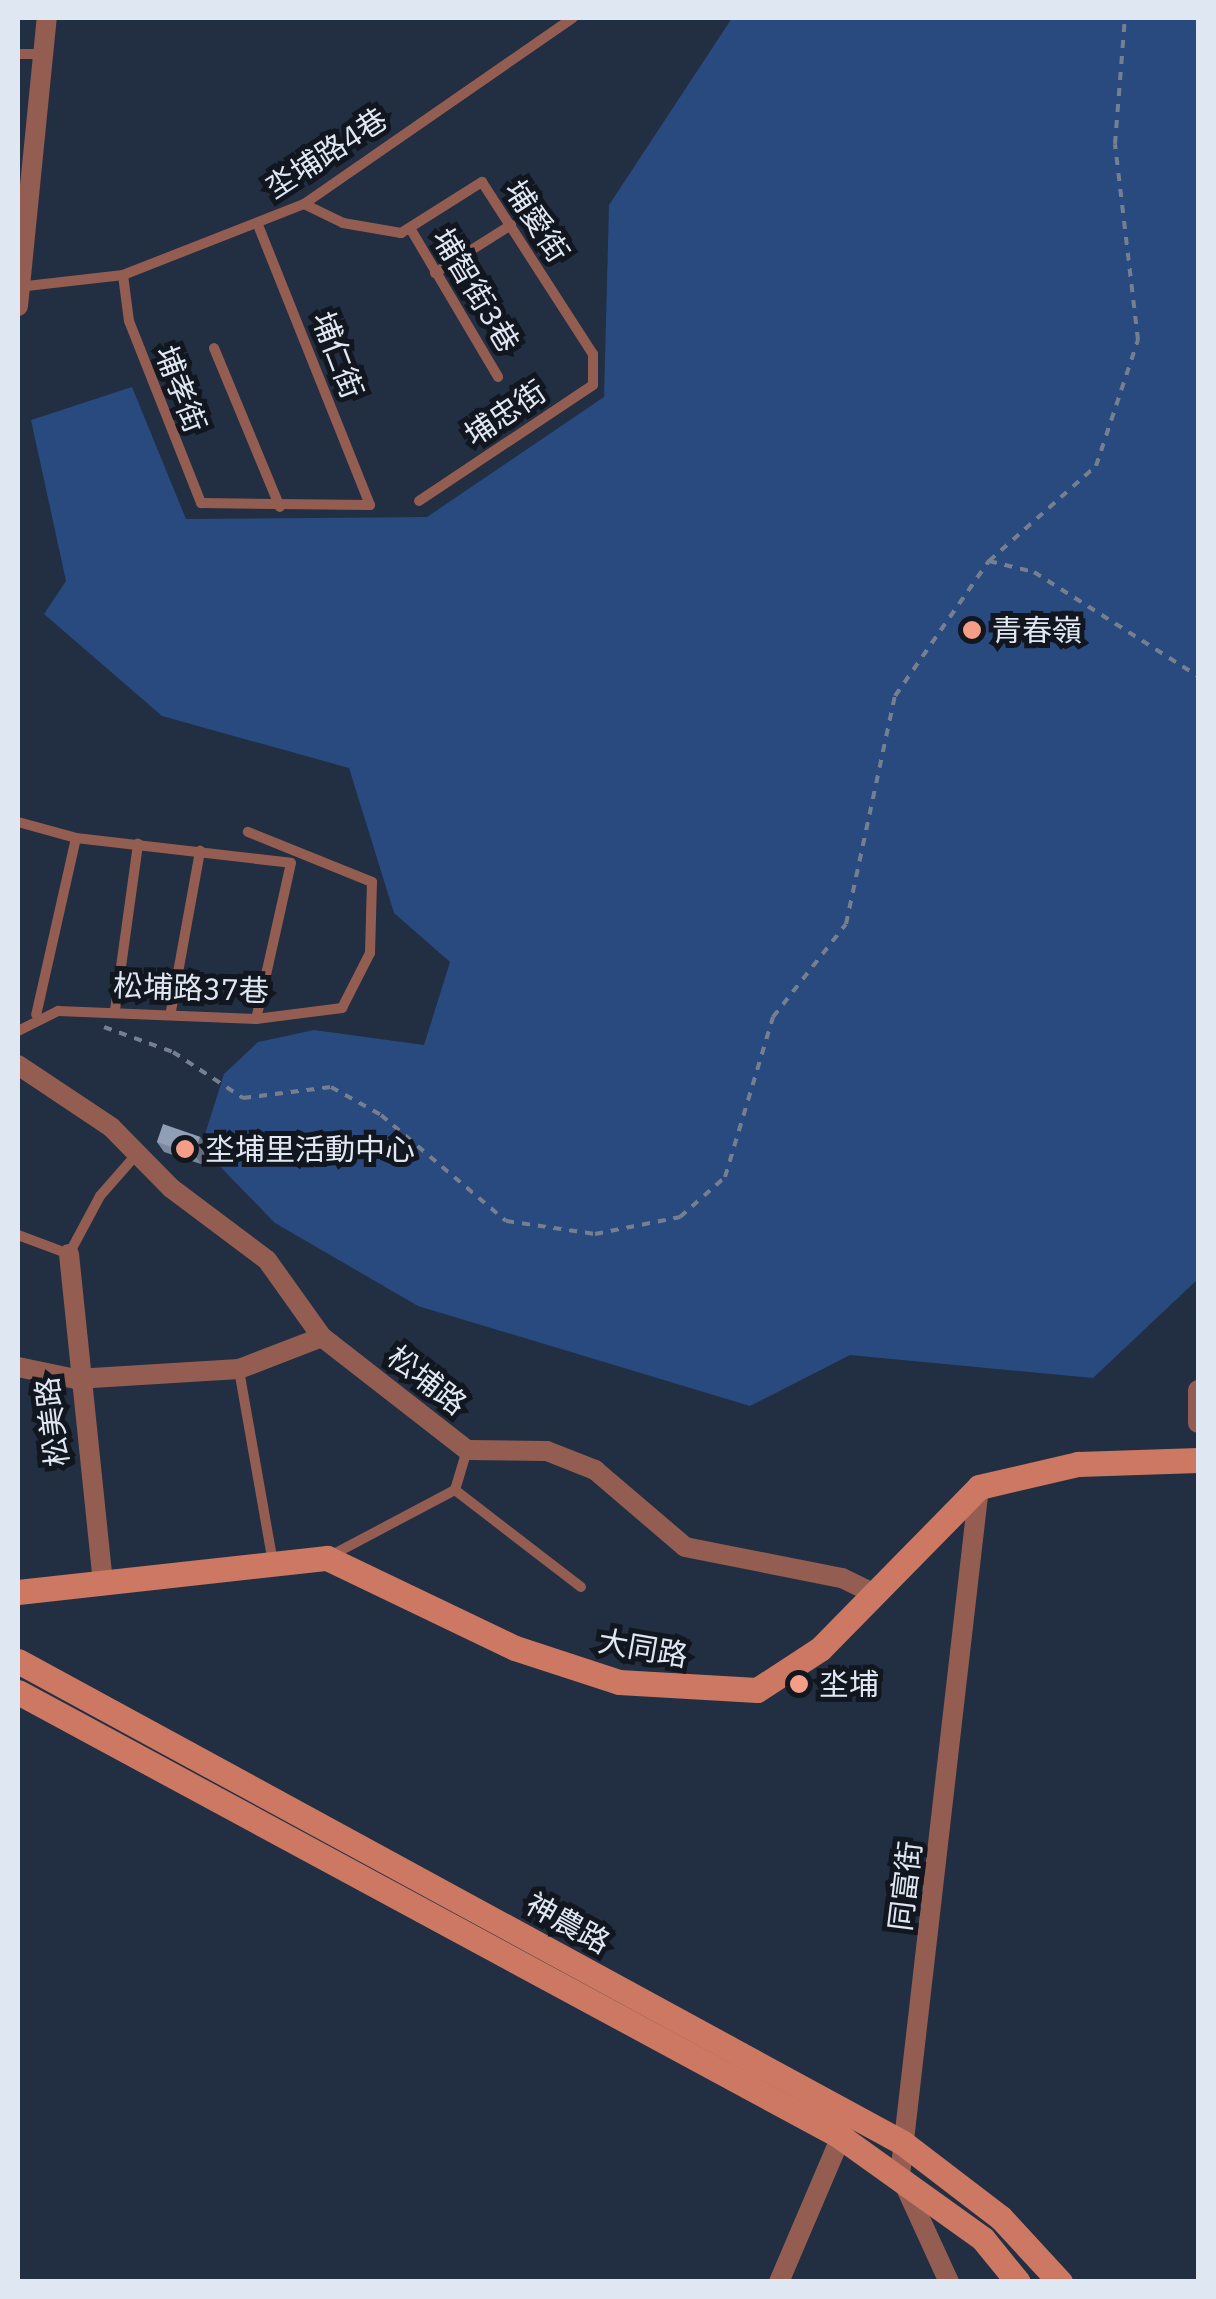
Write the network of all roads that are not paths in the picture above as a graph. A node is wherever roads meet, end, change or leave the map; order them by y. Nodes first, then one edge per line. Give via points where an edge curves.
1 (47, 18) edge
2 (572, 18) edge
3 (18, 54) edge
4 (45, 54) junction
5 (26, 182) edge
6 (304, 204) junction
7 (258, 225) junction
8 (511, 225) junction
9 (410, 228) junction
10 (435, 273) junction
11 (123, 275) junction
12 (20, 293) edge
13 (214, 348) dead end
14 (592, 354) joint
15 (498, 376) dead end
16 (419, 500) dead end
17 (280, 507) junction
18 (18, 822) edge
19 (248, 832) dead end
20 (76, 838) junction
21 (138, 844) junction
22 (200, 851) junction
23 (116, 1010) junction
24 (170, 1011) junction
25 (36, 1015) junction
26 (256, 1019) junction
27 (18, 1031) edge
28 (18, 1065) edge
29 (136, 1156) junction
30 (18, 1236) edge
31 (69, 1254) junction
32 (322, 1337) junction
33 (18, 1367) edge
34 (238, 1369) junction
35 (76, 1379) junction
36 (1198, 1390) edge
37 (1198, 1423) edge
38 (468, 1450) junction
39 (1198, 1460) edge
40 (980, 1487) junction
41 (454, 1490) junction
42 (272, 1558) junction
43 (326, 1558) junction
44 (104, 1582) junction
45 (581, 1588) dead end
46 (18, 1592) edge
47 (877, 1596) junction
48 (18, 1661) edge
49 (18, 1692) edge
50 (845, 2125) junction
51 (902, 2142) junction
52 (900, 2175) junction
53 (778, 2282) edge
54 (949, 2282) edge
55 (1018, 2282) edge
56 (1060, 2282) edge

1 - 4 street
2 - 6 lane, 坔埔路4巷
3 - 4 lane
4 - 5 street
5 - 12 street
6 - 7 lane, 坔埔路4巷
6 - 9 lane via 344,224
7 - 11 lane, 坔埔路4巷
7 - 17 lane, 埔仁街 via 370,505
8 - 9 lane, 埔愛街 via 482,182
8 - 10 lane
8 - 14 lane, 埔愛街
9 - 10 lane, 埔智街3巷
10 - 15 lane, 埔智街3巷
11 - 12 lane, 坔埔路4巷
11 - 17 lane, 埔孝街 via 128,321 193,492 213,508
13 - 17 lane
14 - 16 lane, 埔忠街 via 593,386
18 - 20 lane
19 - 26 lane, 松埔路37巷 via 322,856 372,882 376,895 370,953 342,1008
20 - 21 lane
20 - 25 lane
21 - 22 lane
21 - 23 lane
22 - 24 lane
22 - 26 lane via 291,864
23 - 24 lane, 松埔路37巷
23 - 25 lane, 松埔路37巷
24 - 26 lane, 松埔路37巷
25 - 27 lane
28 - 29 street, 松埔路 via 111,1127
29 - 31 lane via 100,1196
29 - 32 street, 松埔路 via 277,1270
30 - 31 lane
31 - 35 street, 松美路
32 - 34 street
32 - 38 street, 松埔路
33 - 35 street
34 - 35 street
34 - 42 lane
35 - 44 street, 松美路
36 - 37 street
38 - 41 lane
38 - 47 street, 松埔路 via 548,1450 595,1470 685,1547 842,1578
39 - 40 street via 1078,1464
40 - 47 street, 大同路
40 - 51 street, 同富街
41 - 43 lane
41 - 45 lane
42 - 43 street, 大同路
42 - 44 street, 大同路
43 - 47 street, 大同路 via 516,1648 620,1682 706,1691 780,1683
44 - 46 street, 大同路
48 - 50 street, 神農路
49 - 50 street, 神農路
50 - 51 street, 神農路
50 - 52 street, 神農路
50 - 53 street
51 - 52 street, 同富街
51 - 56 street, 神農路 via 1001,2218
52 - 54 street, 同富街
52 - 55 street, 神農路 via 983,2239

